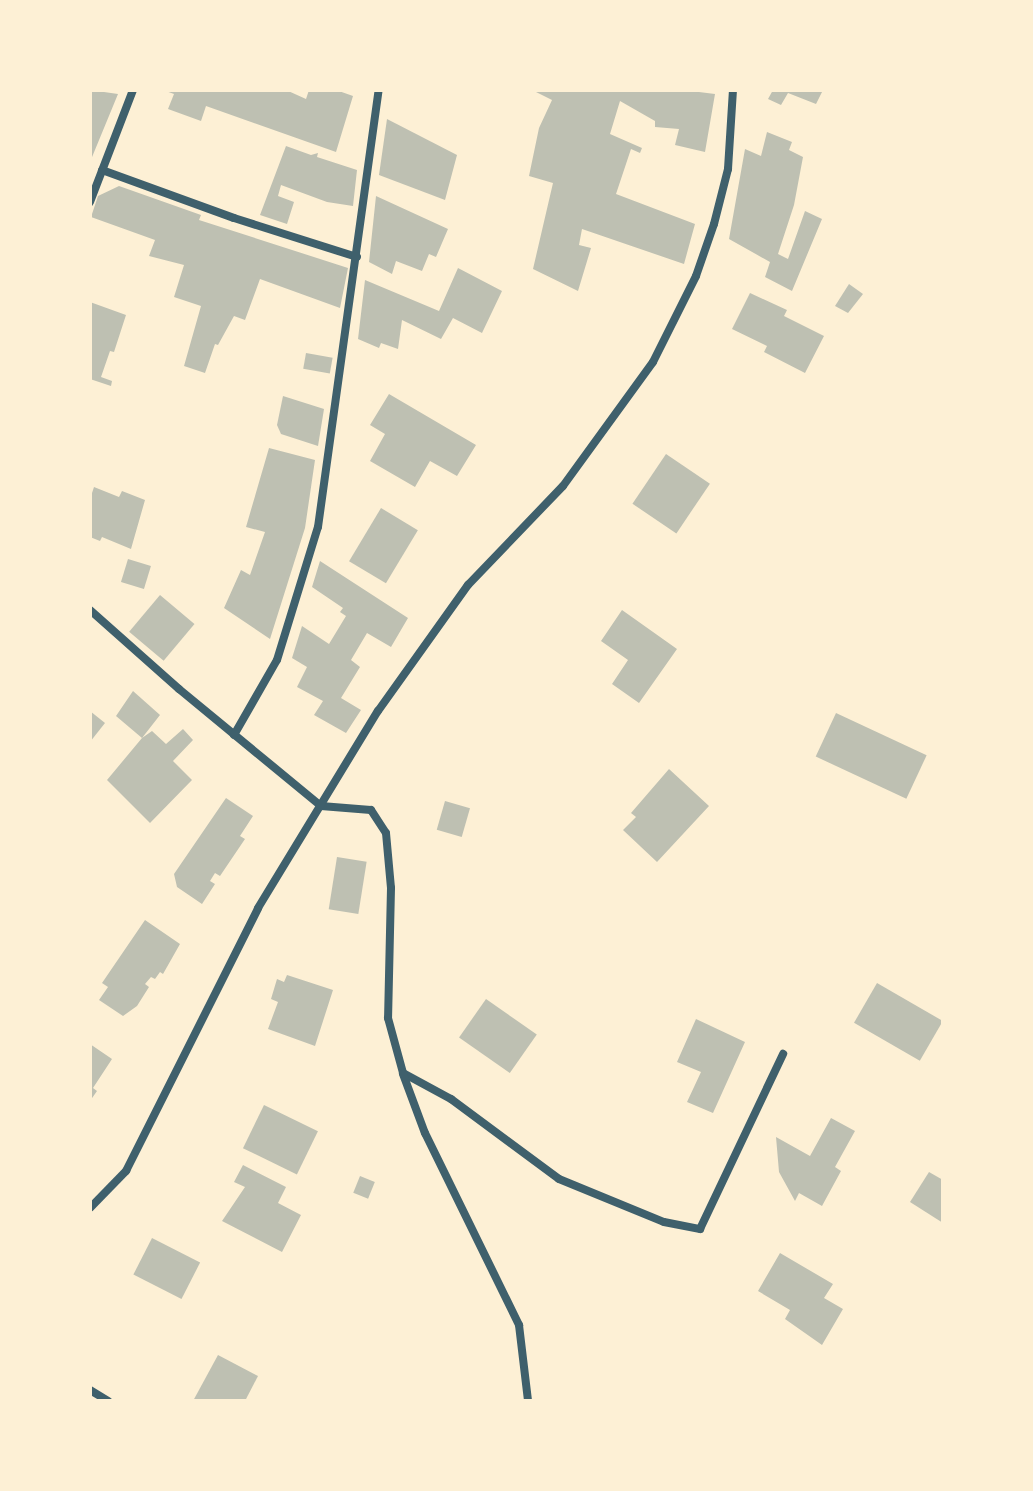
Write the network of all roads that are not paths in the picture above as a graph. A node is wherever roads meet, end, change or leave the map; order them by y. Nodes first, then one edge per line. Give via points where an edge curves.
1 (133, 90) edge
2 (379, 90) edge
3 (733, 90) edge
4 (102, 170) junction
5 (90, 202) edge
6 (357, 257) junction
7 (90, 610) edge
8 (234, 735) junction
9 (321, 806) junction
10 (783, 1054) dead end
11 (403, 1073) junction
12 (90, 1208) edge
13 (90, 1390) edge
14 (108, 1401) edge
15 (528, 1401) edge

1 - 4 street
2 - 6 street
3 - 9 street via 728,169 714,224 696,276 653,362 563,486 468,585 378,711
4 - 5 street
4 - 6 street
6 - 8 street via 318,527 277,660
7 - 8 street
8 - 9 street
9 - 11 street via 371,810 386,833 391,888 388,1018
9 - 12 street via 258,908 126,1171
10 - 11 street via 700,1229 664,1222 559,1179 451,1099
11 - 15 street via 425,1133 519,1325
13 - 14 street

